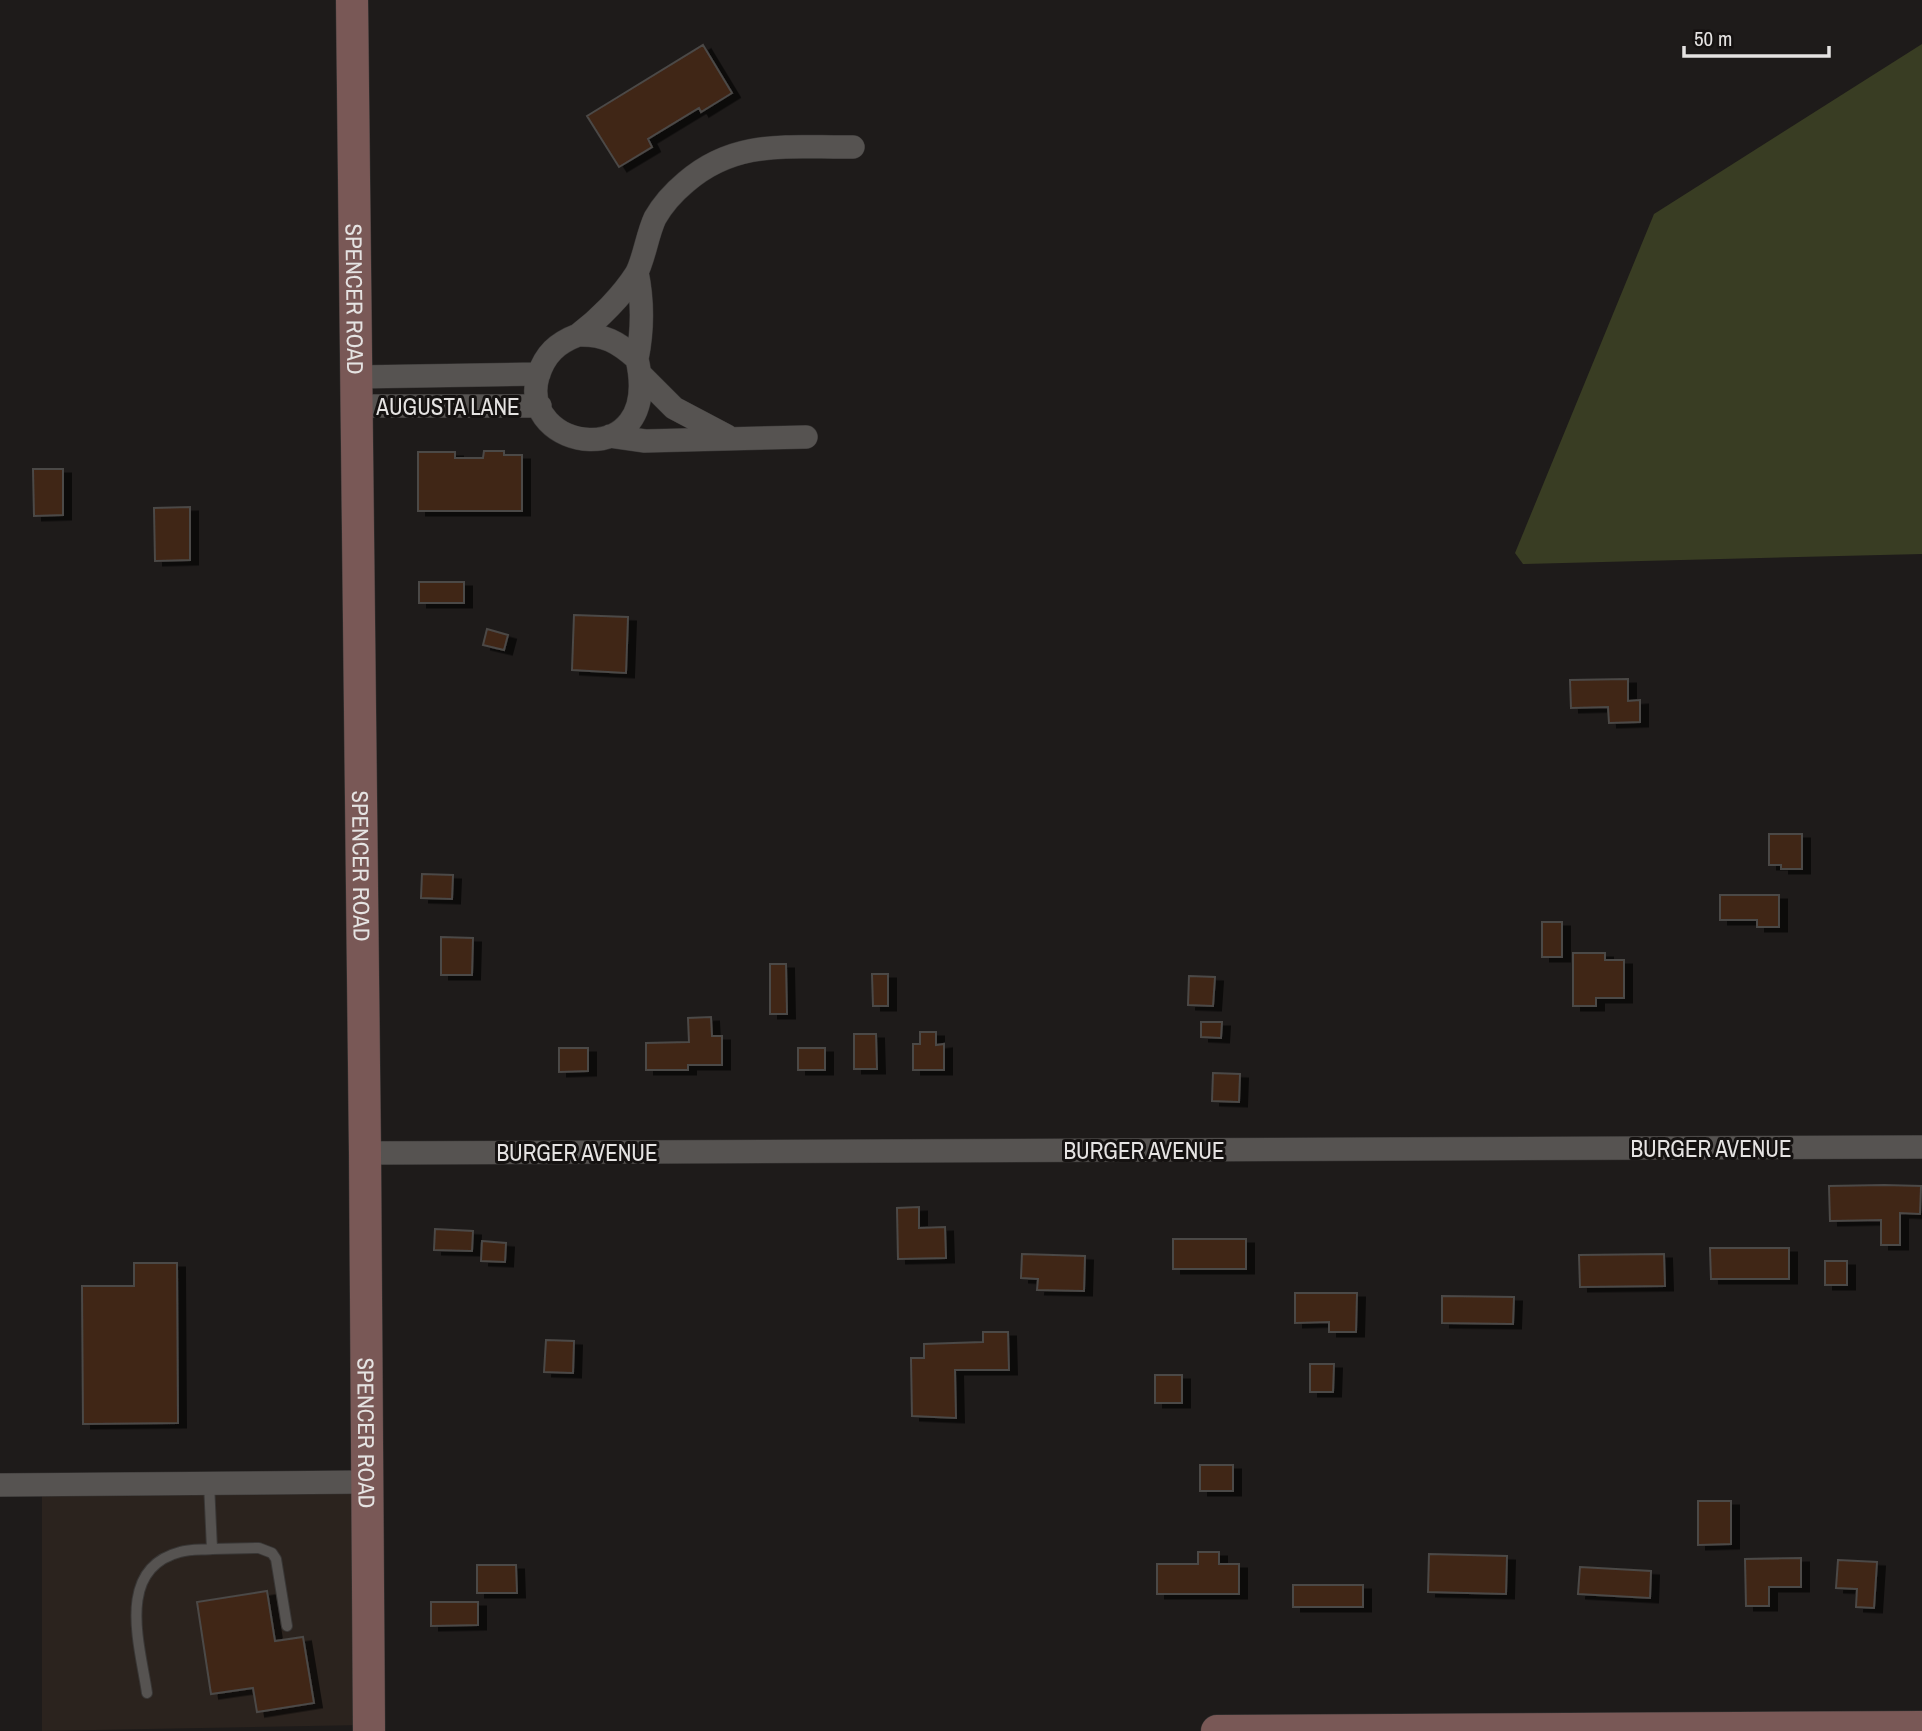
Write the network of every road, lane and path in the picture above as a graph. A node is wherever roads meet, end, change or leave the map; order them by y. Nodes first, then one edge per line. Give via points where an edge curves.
1 (352, 0) edge
2 (853, 147) dead end
3 (637, 272) junction
4 (578, 335) junction
5 (639, 367) junction
6 (539, 374) junction
7 (356, 392) junction
8 (540, 406) junction
9 (610, 436) junction
10 (730, 437) junction
11 (806, 437) dead end
12 (1922, 1147) edge
13 (365, 1153) junction
14 (367, 1482) junction
15 (209, 1483) junction
16 (0, 1485) edge
17 (212, 1549) junction
18 (287, 1626) dead end
19 (146, 1693) dead end
20 (1922, 1727) edge
21 (1557, 1729) edge
22 (1776, 1729) edge
23 (369, 1731) edge
24 (1217, 1731) edge

1 - 7 street, SPENCER ROAD
2 - 3 street via 759,148 727,156 699,171 674,192 656,218
3 - 4 street via 599,319
3 - 5 street via 643,298
4 - 5 street via 611,339
4 - 6 street via 550,352
5 - 9 street via 642,394 637,412
5 - 10 street via 674,408
6 - 7 street, AUGUSTA LANE
6 - 8 street
7 - 8 street, AUGUSTA LANE
7 - 13 street, SPENCER ROAD
8 - 9 street via 558,430 574,438 592,441
9 - 10 street via 645,441
10 - 11 street
12 - 13 street, BURGER AVENUE
13 - 14 street, SPENCER ROAD
14 - 15 street
14 - 23 street, SPENCER ROAD
15 - 16 street
15 - 17 lane
17 - 18 lane via 259,1548 272,1553
17 - 19 lane via 174,1554 141,1581 136,1608
20 - 22 street
21 - 22 street
21 - 24 street

